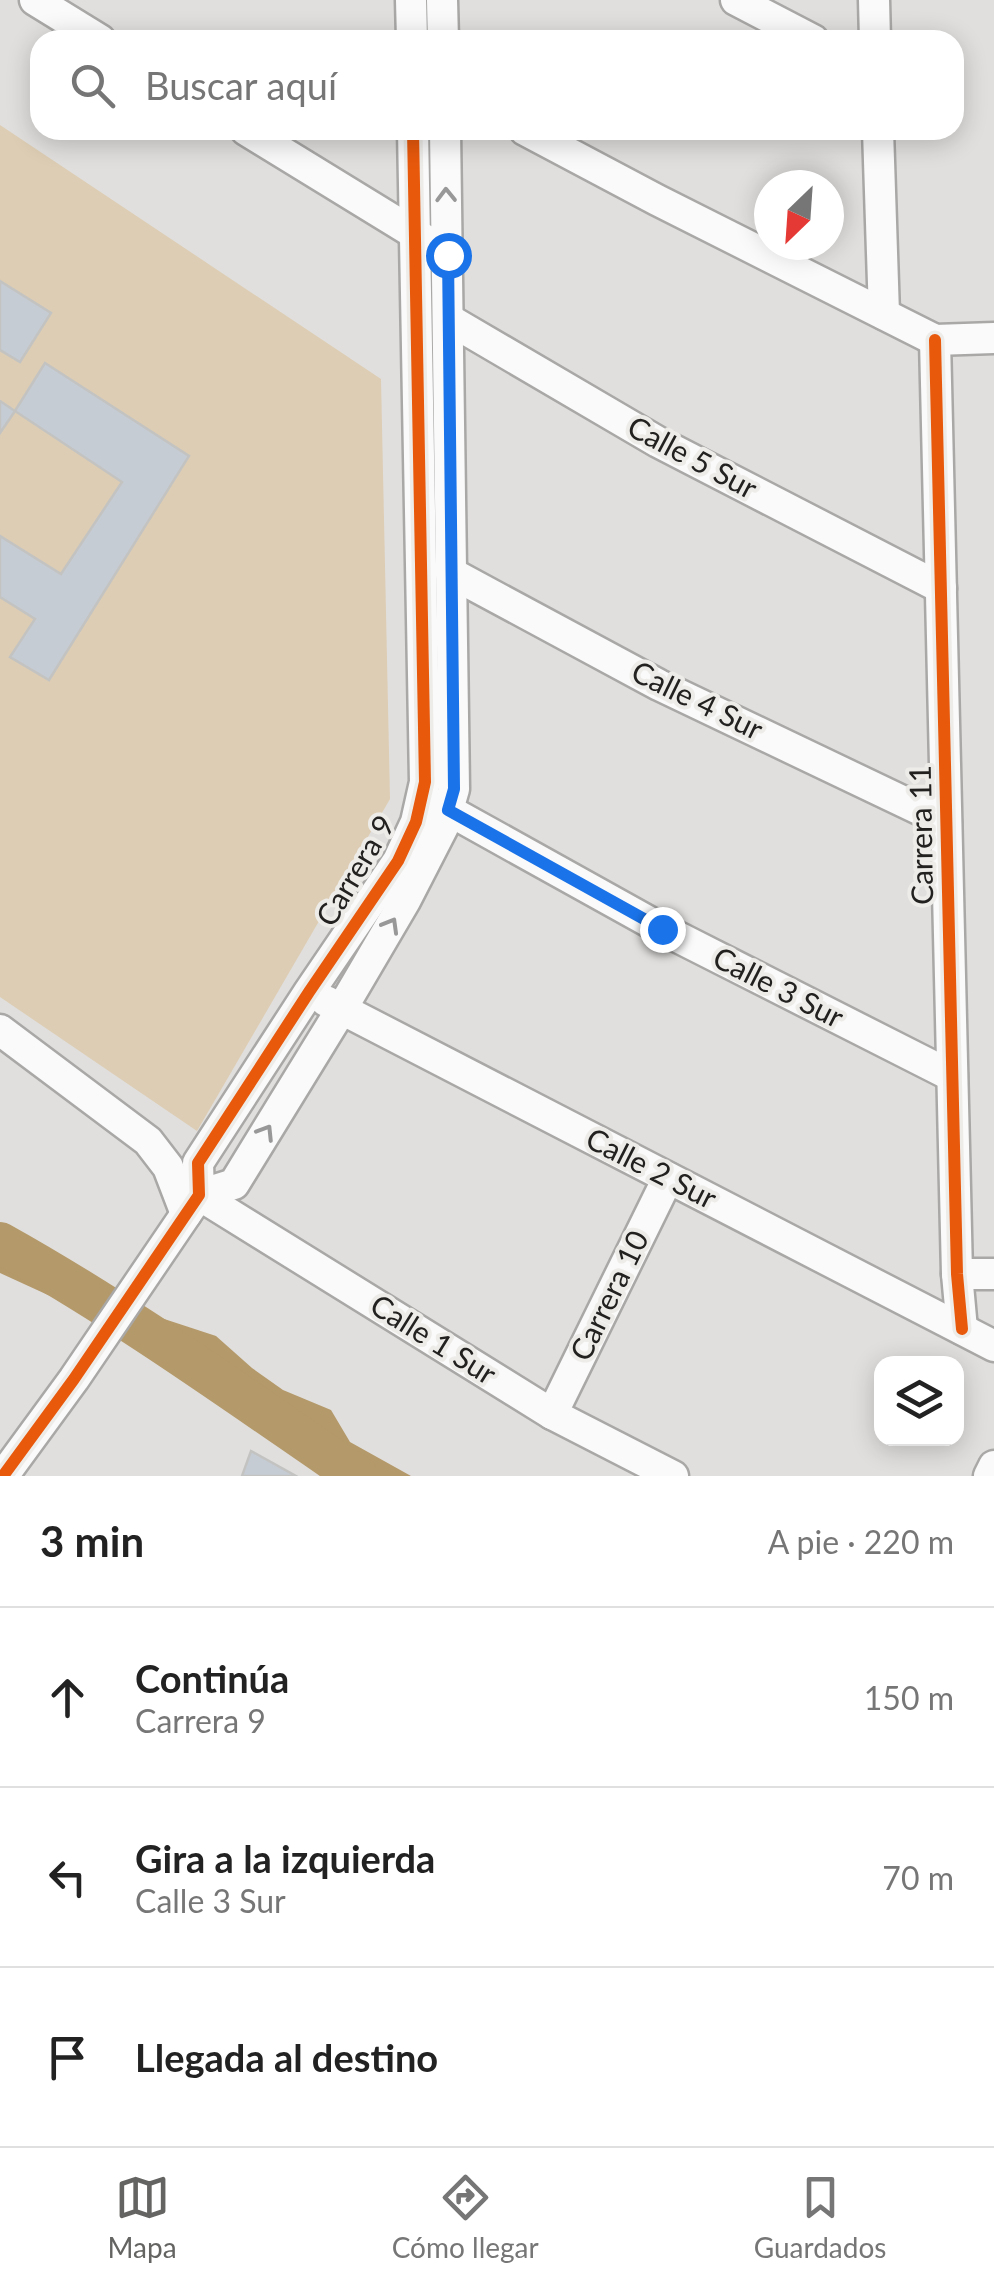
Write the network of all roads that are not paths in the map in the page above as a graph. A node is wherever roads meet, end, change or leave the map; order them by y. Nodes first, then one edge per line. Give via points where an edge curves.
1 (412, 0) edge
2 (442, 0) edge
3 (736, 0) edge
4 (874, 0) edge
5 (46, 3) edge
6 (85, 30) edge
7 (412, 30) edge
8 (443, 30) edge
9 (794, 30) edge
10 (875, 30) edge
11 (262, 140) edge
12 (413, 140) edge
13 (445, 140) edge
14 (544, 140) edge
15 (878, 140) edge
16 (414, 233) junction
17 (448, 255) junction
18 (884, 314) junction
19 (448, 320) junction
20 (994, 338) edge
21 (936, 340) junction
22 (451, 574) junction
23 (941, 588) junction
24 (448, 810) junction
25 (946, 822) junction
26 (309, 992) junction
27 (341, 1010) junction
28 (0, 1030) edge
29 (952, 1076) junction
30 (148, 1141) junction
31 (198, 1164) junction
32 (668, 1178) junction
33 (192, 1205) junction
34 (957, 1274) junction
35 (994, 1274) edge
36 (962, 1329) junction
37 (994, 1346) edge
38 (552, 1414) junction
39 (994, 1466) edge
40 (4, 1476) edge
41 (673, 1476) edge
42 (989, 1476) edge

1 - 7 street
2 - 8 street
3 - 9 street
4 - 10 street
5 - 6 street
11 - 16 street
12 - 16 street, Carrera 9
17 -> 13 street, Carrera 9
14 - 18 street
15 - 18 street
16 - 17 street
16 - 26 street, Carrera 9 via 426,782 398,861
17 - 19 street, Carrera 9
18 - 21 street
19 - 22 street, Carrera 9
19 - 23 street, Calle 5 Sur via 658,442
20 - 21 street
21 - 23 street, Carrera 11
22 - 24 street, Carrera 9 via 454,789
22 - 25 street, Calle 4 Sur via 659,685
23 - 25 street, Carrera 11
27 -> 24 street, Carrera 9 via 428,858
24 - 29 street, Calle 3 Sur via 662,929
25 - 29 street, Carrera 11
26 - 27 street, Calle 2 Sur
26 - 31 street, Carrera 9
27 - 32 street, Calle 2 Sur
33 -> 27 street, Carrera 9 via 234,1184
28 - 30 street
29 - 34 street, Carrera 11
30 - 31 street
30 - 33 street
31 - 33 street
32 - 36 street, Calle 2 Sur
32 - 38 street, Carrera 10
33 - 38 street, Calle 1 Sur
33 - 40 street, Carrera 9
34 - 35 street
34 - 36 street, Carrera 11
36 - 37 street, Calle 2 Sur
38 - 41 street, Calle 1 Sur
39 - 42 street

